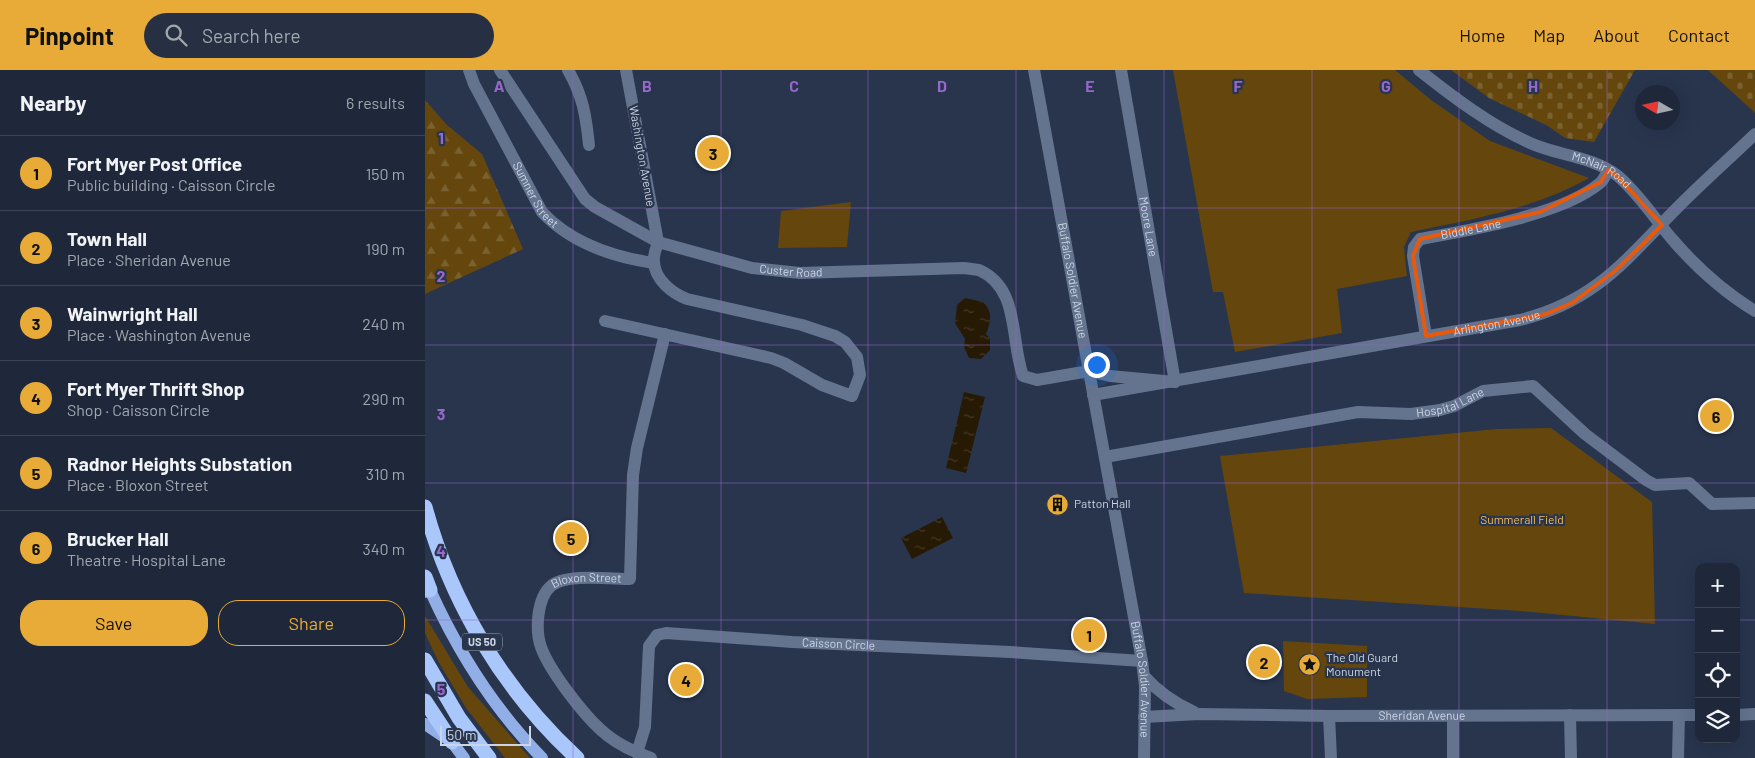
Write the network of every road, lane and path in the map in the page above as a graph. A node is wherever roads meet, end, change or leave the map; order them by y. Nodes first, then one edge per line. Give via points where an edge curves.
1 (469, 70) edge
2 (500, 70) edge
3 (568, 70) edge
4 (626, 70) edge
5 (1034, 70) edge
6 (1121, 70) edge
7 (1419, 70) edge
8 (1755, 134) edge
9 (589, 145) dead end
10 (1608, 170) junction
11 (1662, 225) junction
12 (658, 242) junction
13 (654, 262) junction
14 (1755, 311) edge
15 (605, 320) dead end
16 (665, 334) junction
17 (1427, 336) junction
18 (1089, 371) junction
19 (1175, 382) junction
20 (1093, 395) junction
21 (1105, 457) junction
22 (1755, 503) edge
23 (425, 507) edge
24 (428, 592) edge
25 (425, 660) edge
26 (1142, 661) junction
27 (1144, 676) junction
28 (425, 701) edge
29 (1199, 714) junction
30 (1740, 714) edge
31 (1755, 714) edge
32 (1570, 715) junction
33 (1679, 715) junction
34 (1695, 715) edge
35 (1329, 716) junction
36 (1453, 716) junction
37 (1144, 717) junction
38 (425, 724) edge
39 (452, 742) junction
40 (637, 753) junction
41 (464, 758) edge
42 (489, 758) edge
43 (542, 758) edge
44 (577, 758) edge
45 (651, 758) edge
46 (1144, 758) edge
47 (1331, 758) edge
48 (1453, 758) edge
49 (1571, 758) edge
50 (1678, 758) edge

1 - 13 street, Sumner Street via 543,212 555,226 570,237 629,259
2 - 12 street, Custer Road via 585,199
3 - 9 street via 580,90
4 - 12 street, Washington Avenue
5 - 18 street, Buffalo Soldier Avenue
6 - 19 street, Moore Lane
7 - 10 street, McNair Road via 1504,130 1546,150 1592,161
8 - 11 street, Arlington Avenue
10 - 11 street, McNair Road
10 - 17 street, Biddle Lane via 1601,182 1540,212 1482,228 1420,239 1413,256
11 - 14 street, McNair Road via 1696,264
11 - 17 street, Arlington Avenue via 1615,271 1572,303 1520,320
12 - 13 street
12 - 18 street, Custer Road via 774,271 979,270 992,276 1007,297 1023,376 1037,380
13 - 16 street via 659,276 673,294 835,336 845,342 857,357 860,375 853,396 822,385 771,358
15 - 16 street
16 - 40 street, Bloxon Street via 633,475 630,579 572,578 561,581 544,594 540,609 540,646 550,666 601,730
17 - 19 street, Arlington Avenue
18 - 19 street, Arlington Avenue
18 - 20 street, Buffalo Soldier Avenue
19 - 20 street, Arlington Avenue
20 - 21 street, Buffalo Soldier Avenue
21 - 22 street, Hospital Lane via 1358,412 1411,414 1440,410 1483,391 1533,386 1585,434 1655,485 1689,483 1711,504
21 - 26 street, Buffalo Soldier Avenue
23 - 44 highway, US 50 via 448,574 481,640 533,713
24 - 43 main road via 483,687
25 - 42 highway via 459,718
26 - 27 street, Buffalo Soldier Avenue
26 - 40 street, Caisson Circle via 666,633 657,635 649,646 645,727
27 - 29 street via 1175,704
27 - 37 street, Buffalo Soldier Avenue
28 - 39 highway
29 - 35 street, Sheridan Avenue
29 - 37 street, Sheridan Avenue
30 - 31 street
32 - 33 street, Sheridan Avenue
32 - 36 street, Sheridan Avenue
32 - 49 street
33 - 34 street, Sheridan Avenue
33 - 50 street
35 - 36 street, Sheridan Avenue
35 - 47 street
36 - 48 street
37 - 46 street, Buffalo Soldier Avenue
38 - 39 main road
39 - 41 main road
40 - 45 street, Bloxon Street

